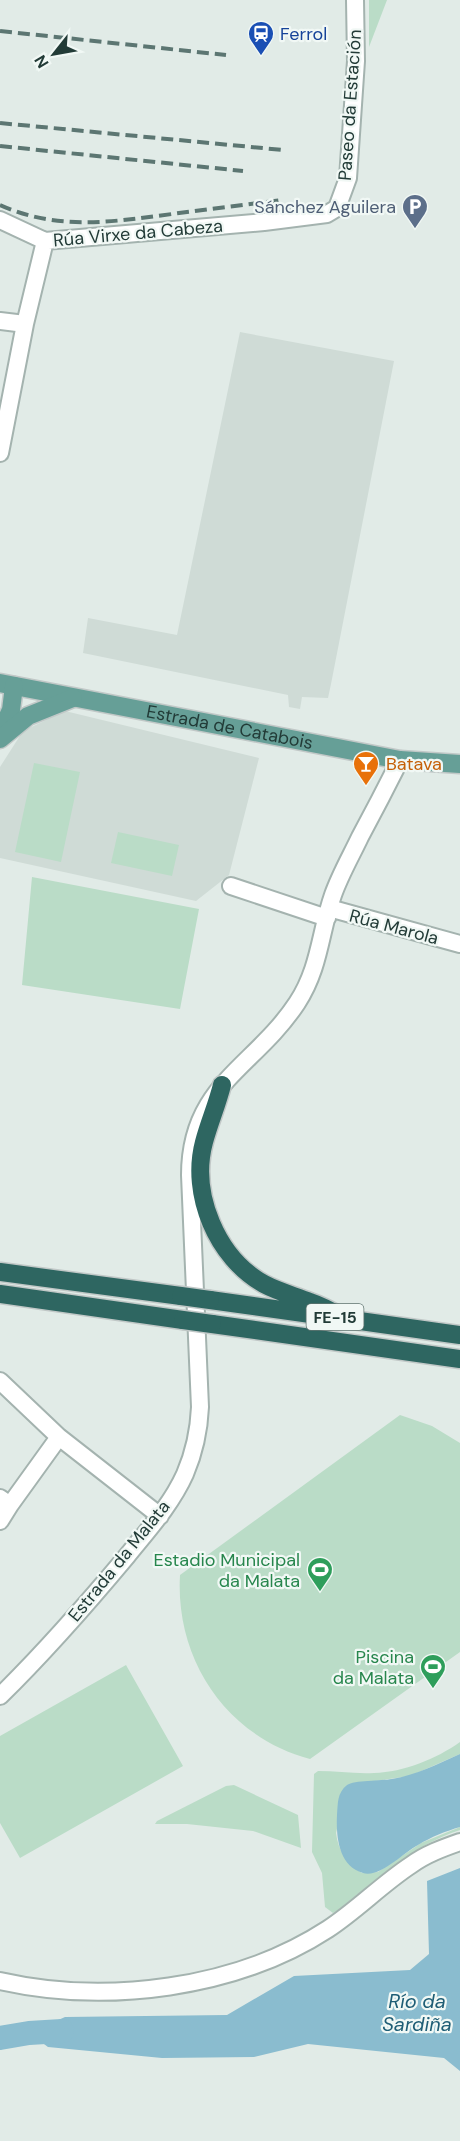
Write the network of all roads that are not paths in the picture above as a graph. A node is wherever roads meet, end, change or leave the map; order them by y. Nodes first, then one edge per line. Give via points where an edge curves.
1 (355, 0) edge
2 (338, 208) joint
3 (0, 220) edge
4 (45, 241) junction
5 (0, 321) edge
6 (25, 324) junction
7 (2, 431) edge
8 (0, 453) edge
9 (7, 685) edge
10 (34, 690) junction
11 (75, 698) junction
12 (28, 716) junction
13 (0, 734) edge
14 (0, 739) edge
15 (400, 760) junction
16 (460, 764) edge
17 (231, 886) dead end
18 (328, 913) junction
19 (460, 944) edge
20 (222, 1085) junction
21 (0, 1272) edge
22 (0, 1294) edge
23 (344, 1318) junction
24 (460, 1335) edge
25 (460, 1359) edge
26 (0, 1381) edge
27 (59, 1437) junction
28 (5, 1502) edge
29 (160, 1516) junction
30 (0, 1521) edge
31 (0, 1696) edge
32 (460, 1842) edge
33 (0, 1982) edge

1 - 2 street, Paseo da Estación via 356,61 348,178
2 - 4 street, Rúa Virxe da Cabeza via 327,214 264,222
3 - 4 street
4 - 6 street, Rúa Virxe da Cabeza
5 - 6 street
6 - 7 street, Rúa Virxe da Cabeza
7 - 8 street, Rúa Virxe da Cabeza
9 - 10 main road, Estrada de Catabois
9 - 13 main road via 11,710
10 - 11 main road, Estrada de Catabois
10 - 12 main road via 35,700
11 - 12 main road
11 - 15 main road, Estrada de Catabois
12 - 14 main road
15 - 16 main road, Estrada de Catabois
15 - 18 street, Estrada da Malata via 340,877
17 - 18 street, Rúa Marola
18 - 19 street, Rúa Marola
18 - 20 street, Estrada da Malata via 315,967 297,1002
20 - 23 highway via 204,1143 201,1187 223,1246 253,1277 281,1293
20 - 29 street, Estrada da Malata via 201,1116 190,1154 199,1423 184,1476
21 - 23 highway, FE-15, bridge
22 - 25 highway, FE-15, bridge
23 - 24 highway, FE-15
26 - 27 street
27 - 28 street
27 - 29 street
28 - 30 street
29 - 31 street, Estrada da Malata via 49,1646
32 - 33 street via 410,1865 321,1934 236,1971 167,1987 115,1992 49,1990

